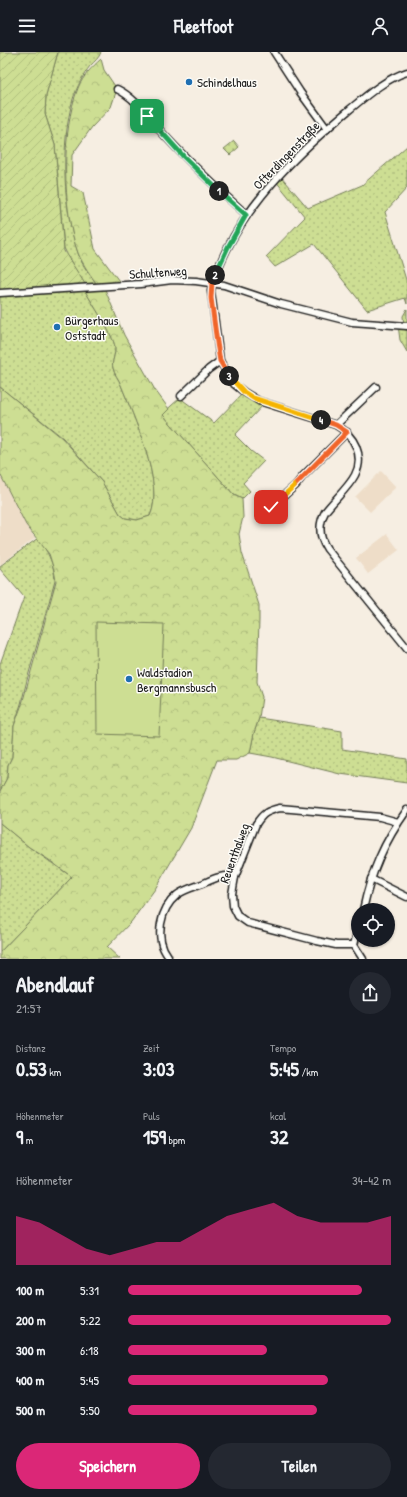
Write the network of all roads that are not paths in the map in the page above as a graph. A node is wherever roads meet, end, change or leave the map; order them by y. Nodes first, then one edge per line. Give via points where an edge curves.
1 (274, 52) edge
2 (407, 72) edge
3 (117, 89) dead end
4 (326, 129) junction
5 (246, 215) junction
6 (212, 282) junction
7 (0, 293) edge
8 (407, 326) edge
9 (220, 361) junction
10 (376, 387) dead end
11 (181, 396) dead end
12 (336, 425) junction
13 (347, 432) junction
14 (271, 507) dead end
15 (407, 648) edge
16 (407, 810) edge
17 (398, 822) junction
18 (234, 877) junction
19 (370, 879) junction
20 (407, 897) edge
21 (364, 903) edge
22 (351, 945) edge
23 (355, 947) edge
24 (168, 956) dead end
25 (363, 959) edge

1 - 4 street
2 - 4 street, Ofterdingenstraße via 386,82
3 - 5 street via 131,98 160,132
4 - 5 street, Ofterdingenstraße via 277,177
5 - 6 street, Ofterdingenstraße
6 - 7 street, Schultenweg via 172,280
6 - 8 street, Schultenweg via 342,320
6 - 9 street via 211,298
9 - 11 street
9 - 12 street via 234,384 253,398
10 - 12 street
12 - 13 street
13 - 14 street
13 - 15 street via 357,448 357,469 322,517 322,540
16 - 17 street
17 - 18 street, Reuenthalweg via 380,817 280,808 267,811 256,824
17 - 19 street
18 - 22 street, Reuenthalweg via 233,906 238,916 248,923 336,945
18 - 24 street via 226,875 216,878 178,894 169,903 163,912 160,926 163,950
19 - 20 street
19 - 21 street
23 - 25 street

